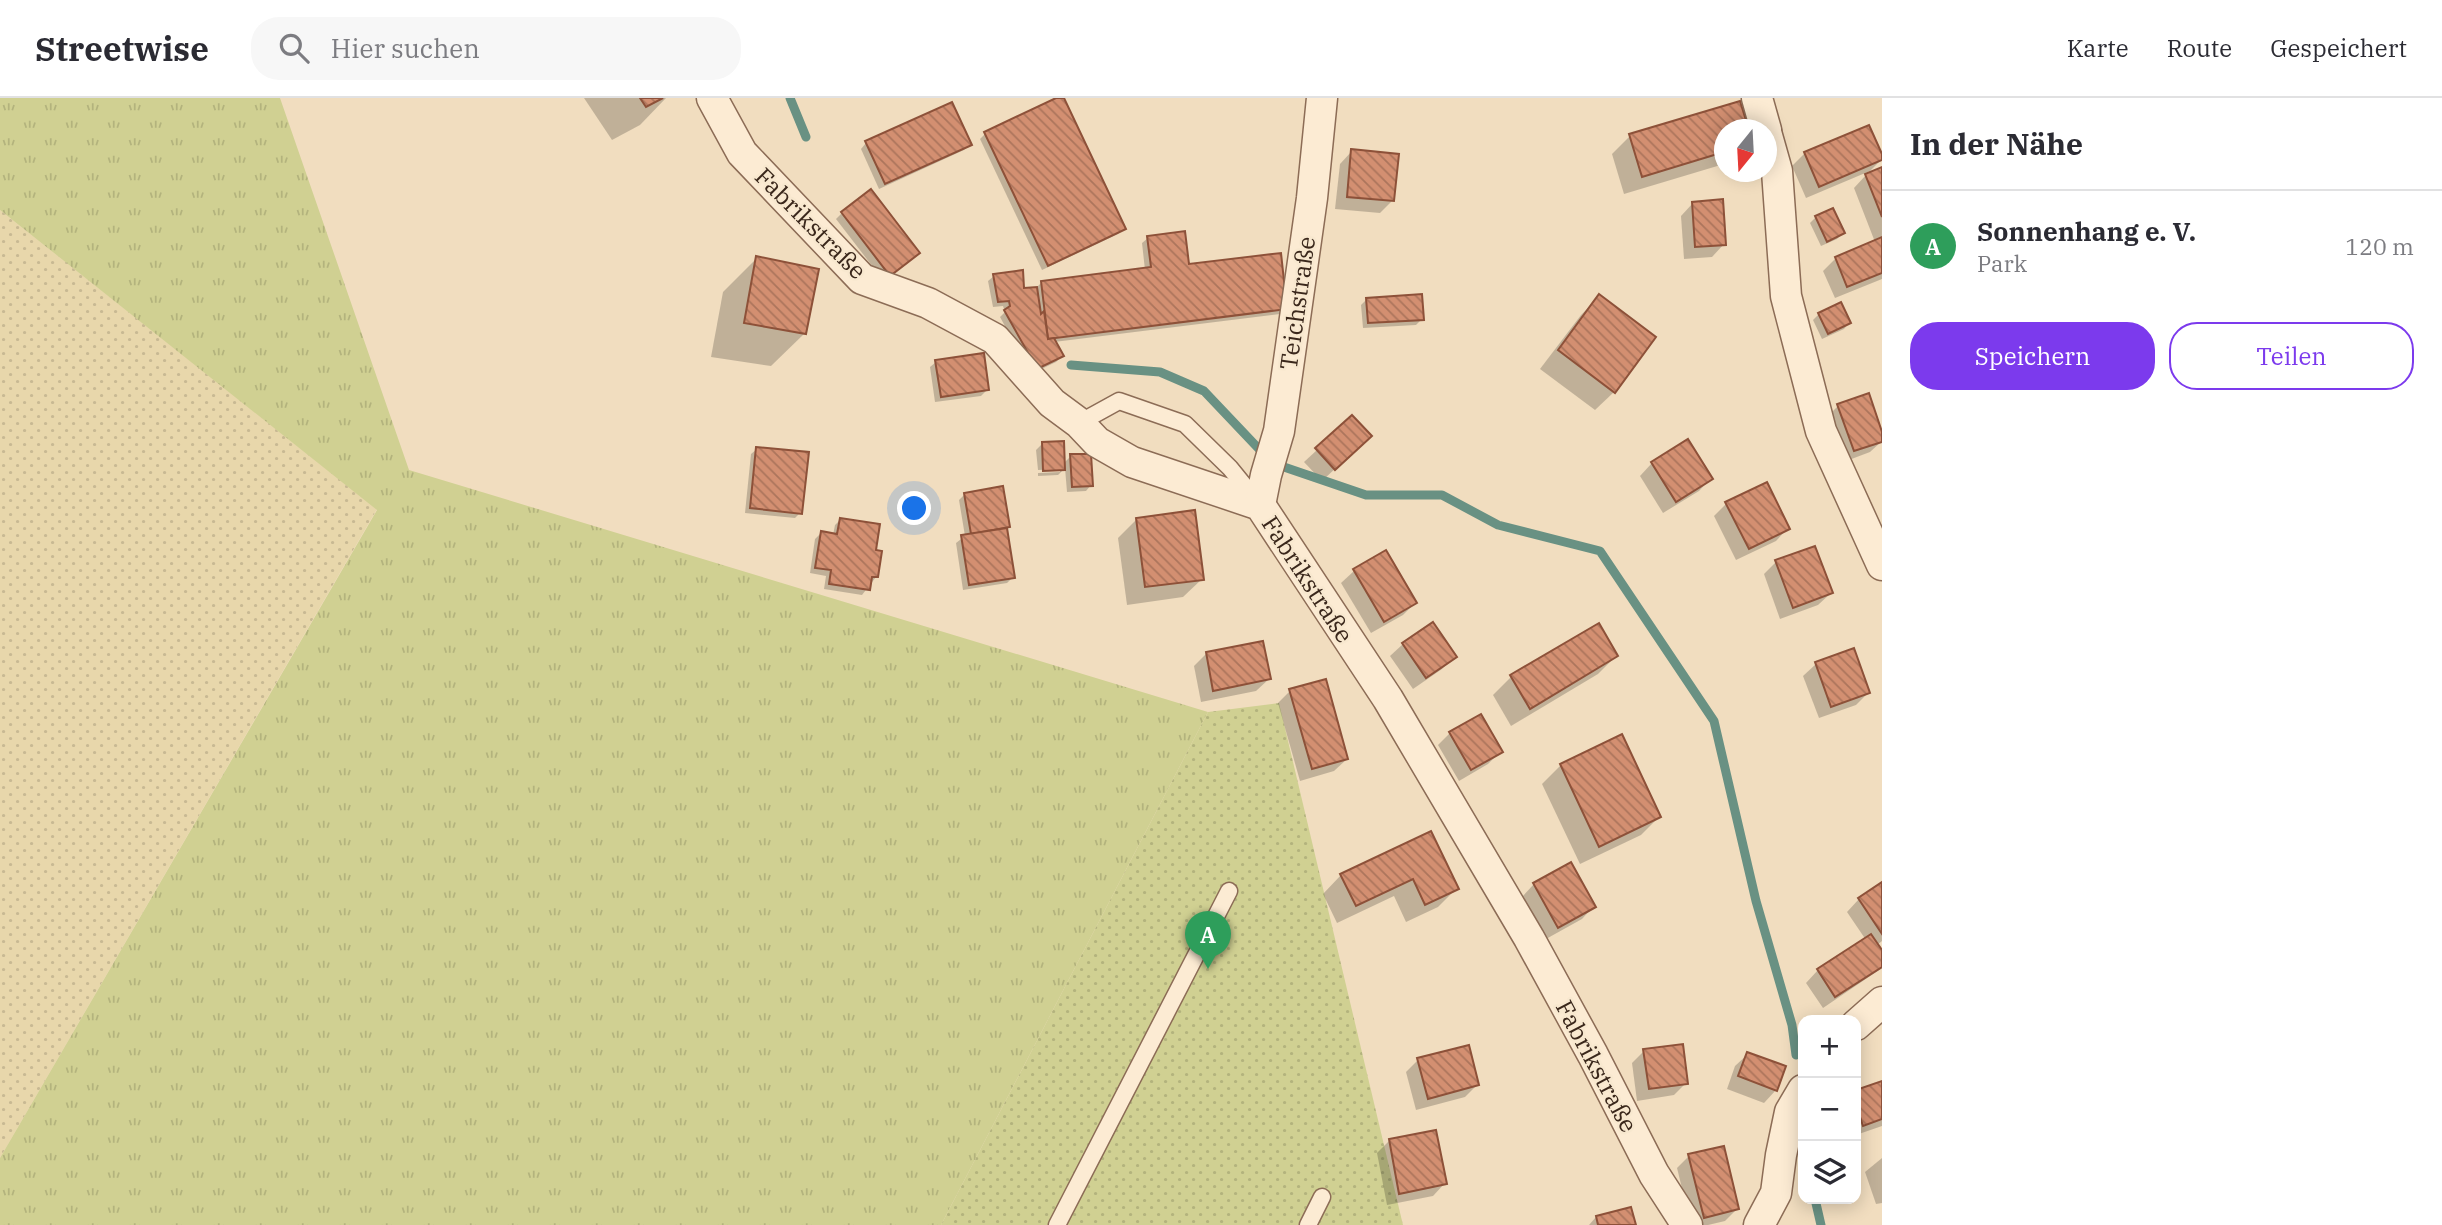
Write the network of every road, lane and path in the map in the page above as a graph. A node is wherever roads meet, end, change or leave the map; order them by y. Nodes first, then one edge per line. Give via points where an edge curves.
1 (712, 98) edge
2 (1322, 98) edge
3 (1757, 98) edge
4 (1763, 119) edge
5 (1777, 171) edge
6 (1079, 423) junction
7 (1259, 505) junction
8 (1882, 565) edge
9 (1229, 891) dead end
10 (1882, 1002) edge
11 (1861, 1021) edge
12 (1798, 1098) edge
13 (1322, 1197) dead end
14 (1057, 1225) edge
15 (1308, 1225) edge
16 (1687, 1225) edge
17 (1759, 1225) edge

1 - 6 street, Fabrikstraße via 741,153 862,279 928,303 995,339 1052,403
2 - 7 street, Teichstraße via 1279,431
3 - 4 street
5 - 8 street via 1786,296 1821,432
6 - 7 street, Fabrikstraße via 1097,442 1132,462
6 - 7 lane via 1119,401 1185,424 1230,468
7 - 16 street, Fabrikstraße via 1402,723 1529,938 1654,1174
9 - 14 lane
10 - 11 street
12 - 17 street via 1790,1112 1776,1193
13 - 15 lane

